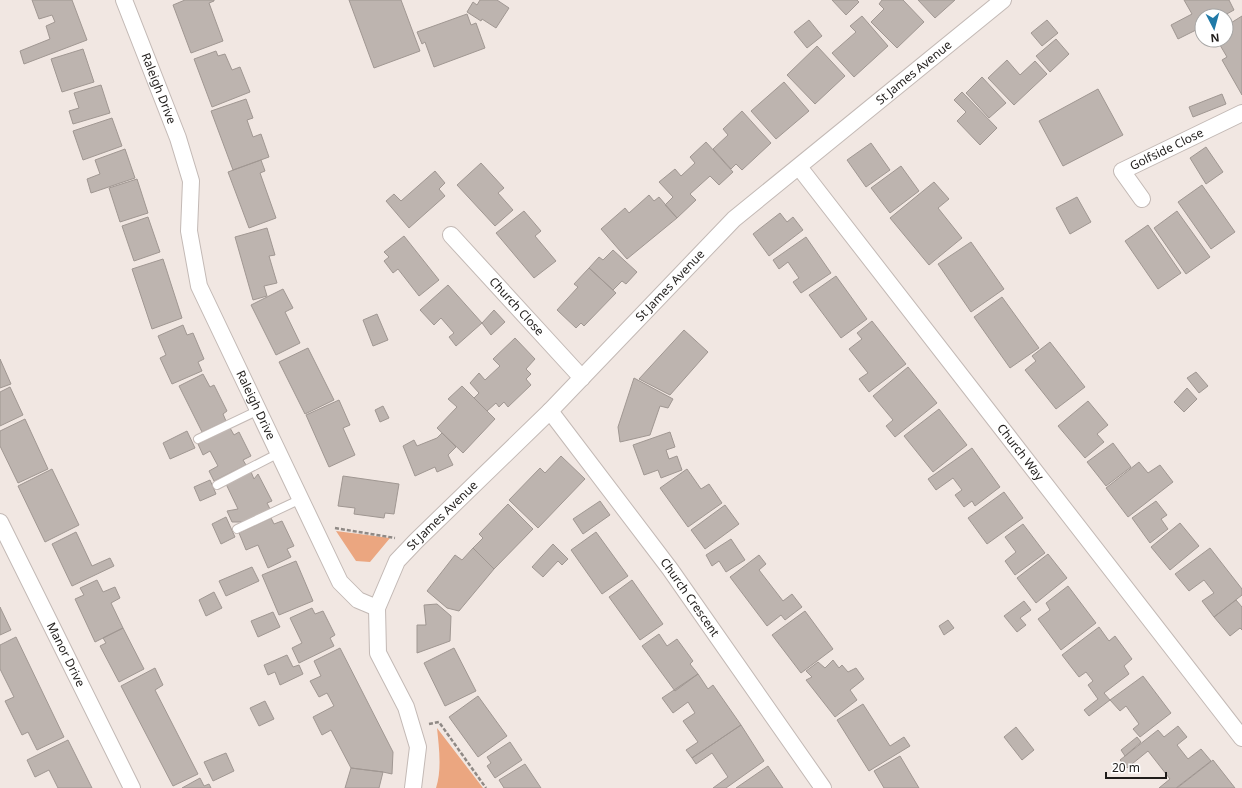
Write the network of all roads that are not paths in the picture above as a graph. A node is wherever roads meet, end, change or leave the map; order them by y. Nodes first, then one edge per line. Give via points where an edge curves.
1 (124, 0) edge
2 (1003, 0) edge
3 (1242, 113) edge
4 (799, 167) junction
5 (1142, 199) dead end
6 (451, 235) dead end
7 (582, 378) junction
8 (259, 410) junction
9 (550, 411) junction
10 (198, 439) dead end
11 (279, 453) junction
12 (217, 485) dead end
13 (301, 499) junction
14 (0, 522) edge
15 (237, 529) dead end
16 (377, 608) junction
17 (1242, 738) edge
18 (132, 788) edge
19 (413, 788) edge
20 (823, 788) edge

1 - 8 street, Raleigh Drive via 178,138 191,181 189,231 199,286
2 - 4 street, St James Avenue
3 - 5 street, Golfside Close via 1122,171
4 - 7 street, St James Avenue via 734,219
4 - 17 street, Church Way
6 - 7 street, Church Close
7 - 9 street, St James Avenue
8 - 10 lane
8 - 11 street, Raleigh Drive
9 - 16 street, St James Avenue via 397,562
9 - 20 street, Church Crescent via 670,569
11 - 12 lane
11 - 13 street, Raleigh Drive
13 - 15 lane
13 - 16 street, Raleigh Drive via 340,582 358,600
14 - 18 street, Manor Drive
16 - 19 street via 378,653 406,707 418,747

